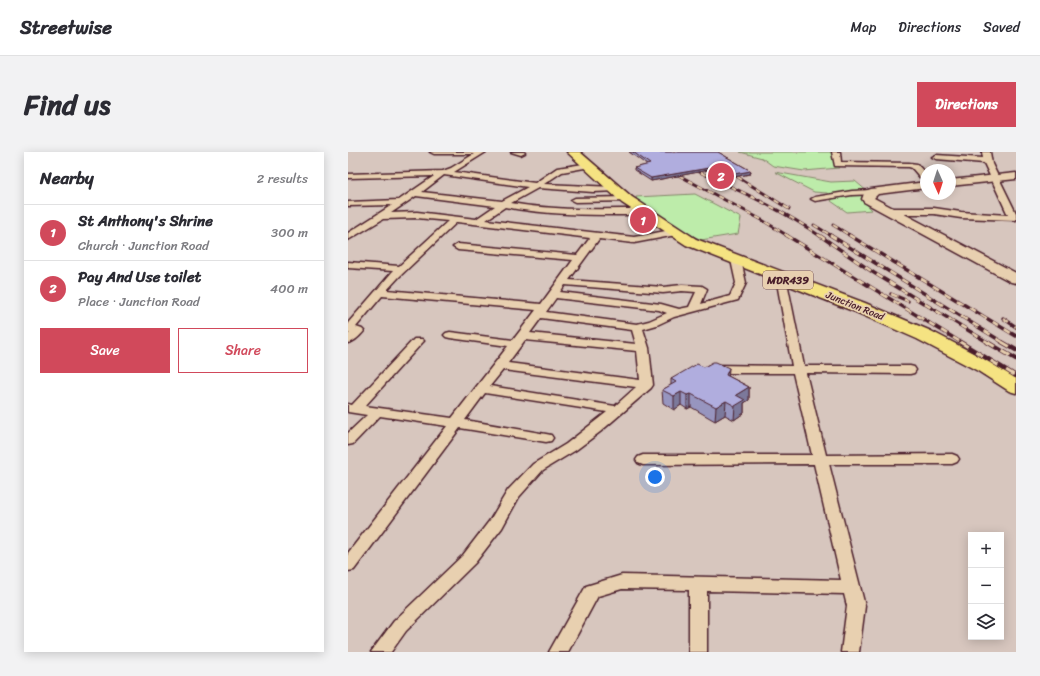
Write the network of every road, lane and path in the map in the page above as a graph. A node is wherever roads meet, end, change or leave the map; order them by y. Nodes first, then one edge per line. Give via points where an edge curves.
1 (482, 152) edge
2 (573, 152) edge
3 (836, 152) edge
4 (984, 152) edge
5 (936, 157) dead end
6 (431, 161) edge
7 (988, 161) junction
8 (587, 165) junction
9 (920, 172) edge
10 (442, 173) junction
11 (348, 176) edge
12 (1016, 176) edge
13 (995, 178) junction
14 (956, 182) edge
15 (536, 186) junction
16 (920, 186) edge
17 (873, 192) junction
18 (414, 193) junction
19 (620, 194) junction
20 (815, 199) dead end
21 (575, 200) dead end
22 (401, 202) junction
23 (348, 204) edge
24 (503, 204) junction
25 (892, 211) junction
26 (646, 212) junction
27 (381, 216) junction
28 (455, 219) junction
29 (478, 222) junction
30 (676, 232) junction
31 (596, 236) junction
32 (348, 237) edge
33 (458, 247) dead end
34 (579, 258) junction
35 (736, 260) junction
36 (348, 265) edge
37 (401, 269) junction
38 (781, 277) junction
39 (1016, 279) edge
40 (562, 282) junction
41 (380, 293) junction
42 (553, 294) junction
43 (693, 309) junction
44 (541, 311) junction
45 (679, 313) junction
46 (637, 327) junction
47 (348, 333) edge
48 (450, 335) dead end
49 (520, 340) junction
50 (418, 341) dead end
51 (643, 348) junction
52 (499, 366) junction
53 (700, 369) edge
54 (798, 369) junction
55 (910, 370) dead end
56 (647, 385) junction
57 (1016, 387) edge
58 (482, 389) junction
59 (352, 408) edge
60 (618, 410) junction
61 (377, 412) junction
62 (456, 423) junction
63 (546, 438) dead end
64 (348, 441) edge
65 (952, 459) dead end
66 (643, 460) dead end
67 (821, 460) junction
68 (348, 565) edge
69 (698, 584) junction
70 (852, 587) junction
71 (380, 652) edge
72 (558, 652) edge
73 (698, 652) edge
74 (850, 652) edge

1 - 6 street
1 - 10 street via 454,170
2 - 8 main road, Junction Road / MDR439
3 - 9 street via 838,164 909,165
4 - 7 street
5 - 7 street
6 - 10 street
6 - 11 street
7 - 13 street
8 - 15 street via 560,170
8 - 19 main road, Junction Road / MDR439
10 - 15 street
10 - 18 street
12 - 13 main road
13 - 14 main road
13 - 25 street via 1014,218 934,211
15 - 19 street
15 - 24 street
16 - 17 main road
17 - 20 street
17 - 25 main road via 869,194 868,199
18 - 22 street
18 - 24 street
19 - 21 street
19 - 26 main road, Junction Road / MDR439
22 - 23 street
22 - 27 street
24 - 26 street via 529,209
24 - 29 street
25 - 39 main road
26 - 30 main road, Junction Road / MDR439
27 - 28 street via 417,215
27 - 32 street
28 - 29 street
28 - 37 street
29 - 31 street
30 - 31 street via 634,240
30 - 35 main road, Junction Road / MDR439 via 691,242
31 - 34 street
33 - 34 street
34 - 40 street
35 - 38 main road, Junction Road / MDR439
35 - 43 street via 742,283 734,298
36 - 37 street
37 - 41 street
38 - 54 street
38 - 57 main road, Junction Road / MDR439 via 924,335 985,367
40 - 42 street
40 - 43 street via 663,290 702,289
41 - 44 street
41 - 47 street
42 - 44 street
42 - 45 street via 661,307
43 - 45 street
44 - 46 street
44 - 49 street
45 - 46 street
46 - 51 street
48 - 49 street
49 - 51 street
49 - 52 street
50 - 59 street
51 - 56 street
52 - 56 street
52 - 58 street
53 - 54 street
54 - 55 street
54 - 67 street
56 - 60 street
58 - 60 street
58 - 62 street
59 - 61 street
60 - 71 street via 571,447 538,467 513,494 496,524 469,559 400,626
61 - 62 street
61 - 64 street
62 - 63 street
62 - 68 street
65 - 67 street
66 - 67 street
67 - 70 street
69 - 70 street
69 - 72 street via 622,582 592,591
69 - 73 street
70 - 74 street via 856,606

